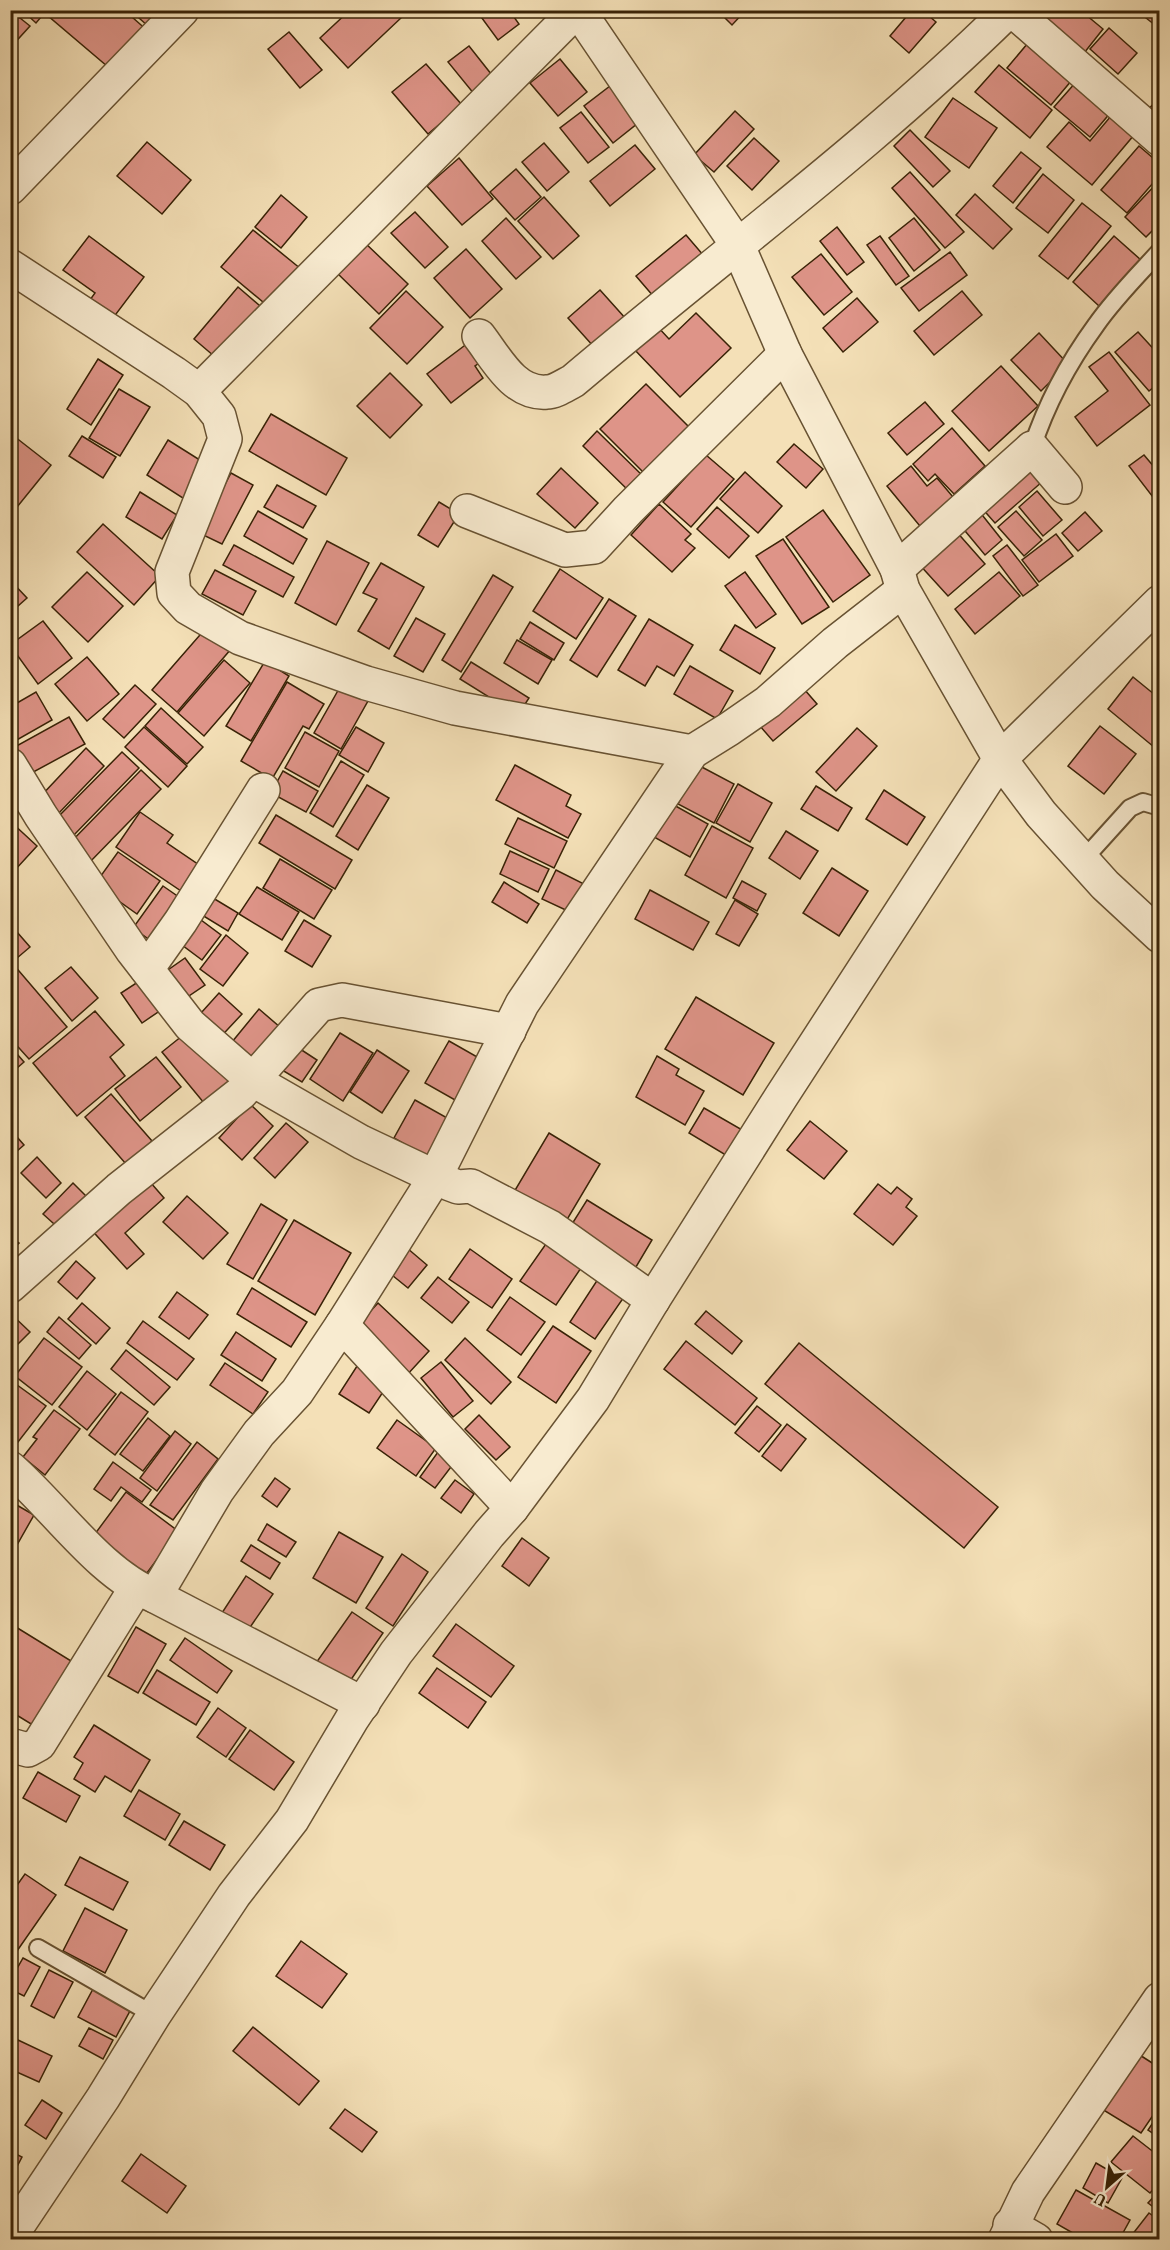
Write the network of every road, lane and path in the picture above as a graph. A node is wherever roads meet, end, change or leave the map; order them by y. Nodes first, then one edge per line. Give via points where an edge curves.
1 (182, 10) edge
2 (577, 10) edge
3 (1010, 10) edge
4 (1160, 139) edge
5 (10, 188) edge
6 (738, 246) junction
7 (1160, 251) edge
8 (10, 266) edge
9 (479, 336) dead end
10 (785, 354) junction
11 (199, 391) junction
12 (1032, 448) junction
13 (1065, 487) dead end
14 (468, 511) dead end
15 (900, 579) junction
16 (1160, 602) edge
17 (692, 752) junction
18 (999, 759) junction
19 (10, 765) edge
20 (263, 790) dead end
21 (1160, 807) edge
22 (1083, 860) junction
23 (1160, 936) edge
24 (147, 969) junction
25 (509, 1030) junction
26 (253, 1080) junction
27 (434, 1179) junction
28 (10, 1286) edge
29 (653, 1300) junction
30 (342, 1325) junction
31 (10, 1468) edge
32 (512, 1508) junction
33 (145, 1592) junction
34 (363, 1704) junction
35 (10, 1745) edge
36 (38, 1948) dead end
37 (1160, 1999) edge
38 (154, 2015) junction
39 (1017, 2235) edge
40 (10, 2237) edge

1 - 5 street
2 - 6 street
2 - 11 street
3 - 4 street
3 - 6 street via 957,62
6 - 9 street via 573,381 549,392 532,391 517,384
6 - 10 street
7 - 12 lane via 1097,323 1056,392
8 - 11 street
10 - 14 street via 594,547 565,550
10 - 15 street
11 - 17 street via 219,416 225,439 172,572 174,593 188,608 240,638 366,683 455,708
12 - 13 street
12 - 15 street
15 - 17 street via 768,702
15 - 18 street
16 - 18 street
17 - 25 street via 522,1004
18 - 22 street
18 - 29 street
19 - 24 street
20 - 24 street
21 - 22 lane via 1143,802 1130,808
22 - 23 street
24 - 26 street via 190,1025
25 - 26 street via 342,1000 319,1005
25 - 27 street
26 - 27 street
26 - 28 street via 209,1120 119,1189
27 - 29 street via 458,1187 471,1186 550,1227
27 - 30 street
29 - 32 street via 593,1399
30 - 32 street
30 - 33 street via 297,1392 259,1433
31 - 33 street via 92,1550
32 - 34 street via 396,1653
33 - 34 street
33 - 35 street via 39,1744 28,1750
34 - 38 street via 292,1820 234,1895
36 - 38 lane
37 - 39 street via 1028,2192
38 - 40 street

